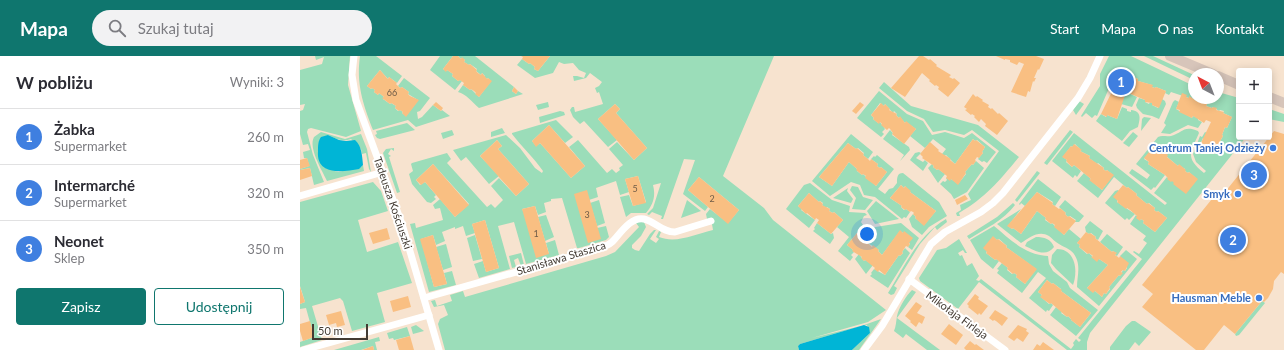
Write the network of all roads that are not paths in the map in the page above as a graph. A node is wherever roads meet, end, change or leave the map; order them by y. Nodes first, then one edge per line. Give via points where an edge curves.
1 (354, 56) edge
2 (1100, 56) edge
3 (1170, 56) edge
4 (1199, 68) edge
5 (1224, 79) edge
6 (1236, 84) edge
7 (1272, 98) edge
8 (1284, 103) edge
9 (383, 172) junction
10 (300, 196) edge
11 (711, 221) dead end
12 (909, 279) junction
13 (424, 298) junction
14 (429, 315) junction
15 (303, 350) edge
16 (439, 350) edge
17 (864, 350) edge
18 (1005, 350) edge

1 - 9 street, Tadeusza Kościuszki via 352,75 356,100
2 - 12 street via 1078,98 1002,193 981,212 936,239
3 - 4 main road
5 - 6 main road
7 - 8 main road
9 - 10 street
9 - 13 street, Tadeusza Kościuszki
11 - 13 street, Stanisława Staszica via 670,232 647,220 637,219 612,242 601,248
12 - 17 street via 882,326
12 - 18 street, Mikołaja Firleja
13 - 14 street, Tadeusza Kościuszki
14 - 15 street
14 - 16 street, Tadeusza Kościuszki

